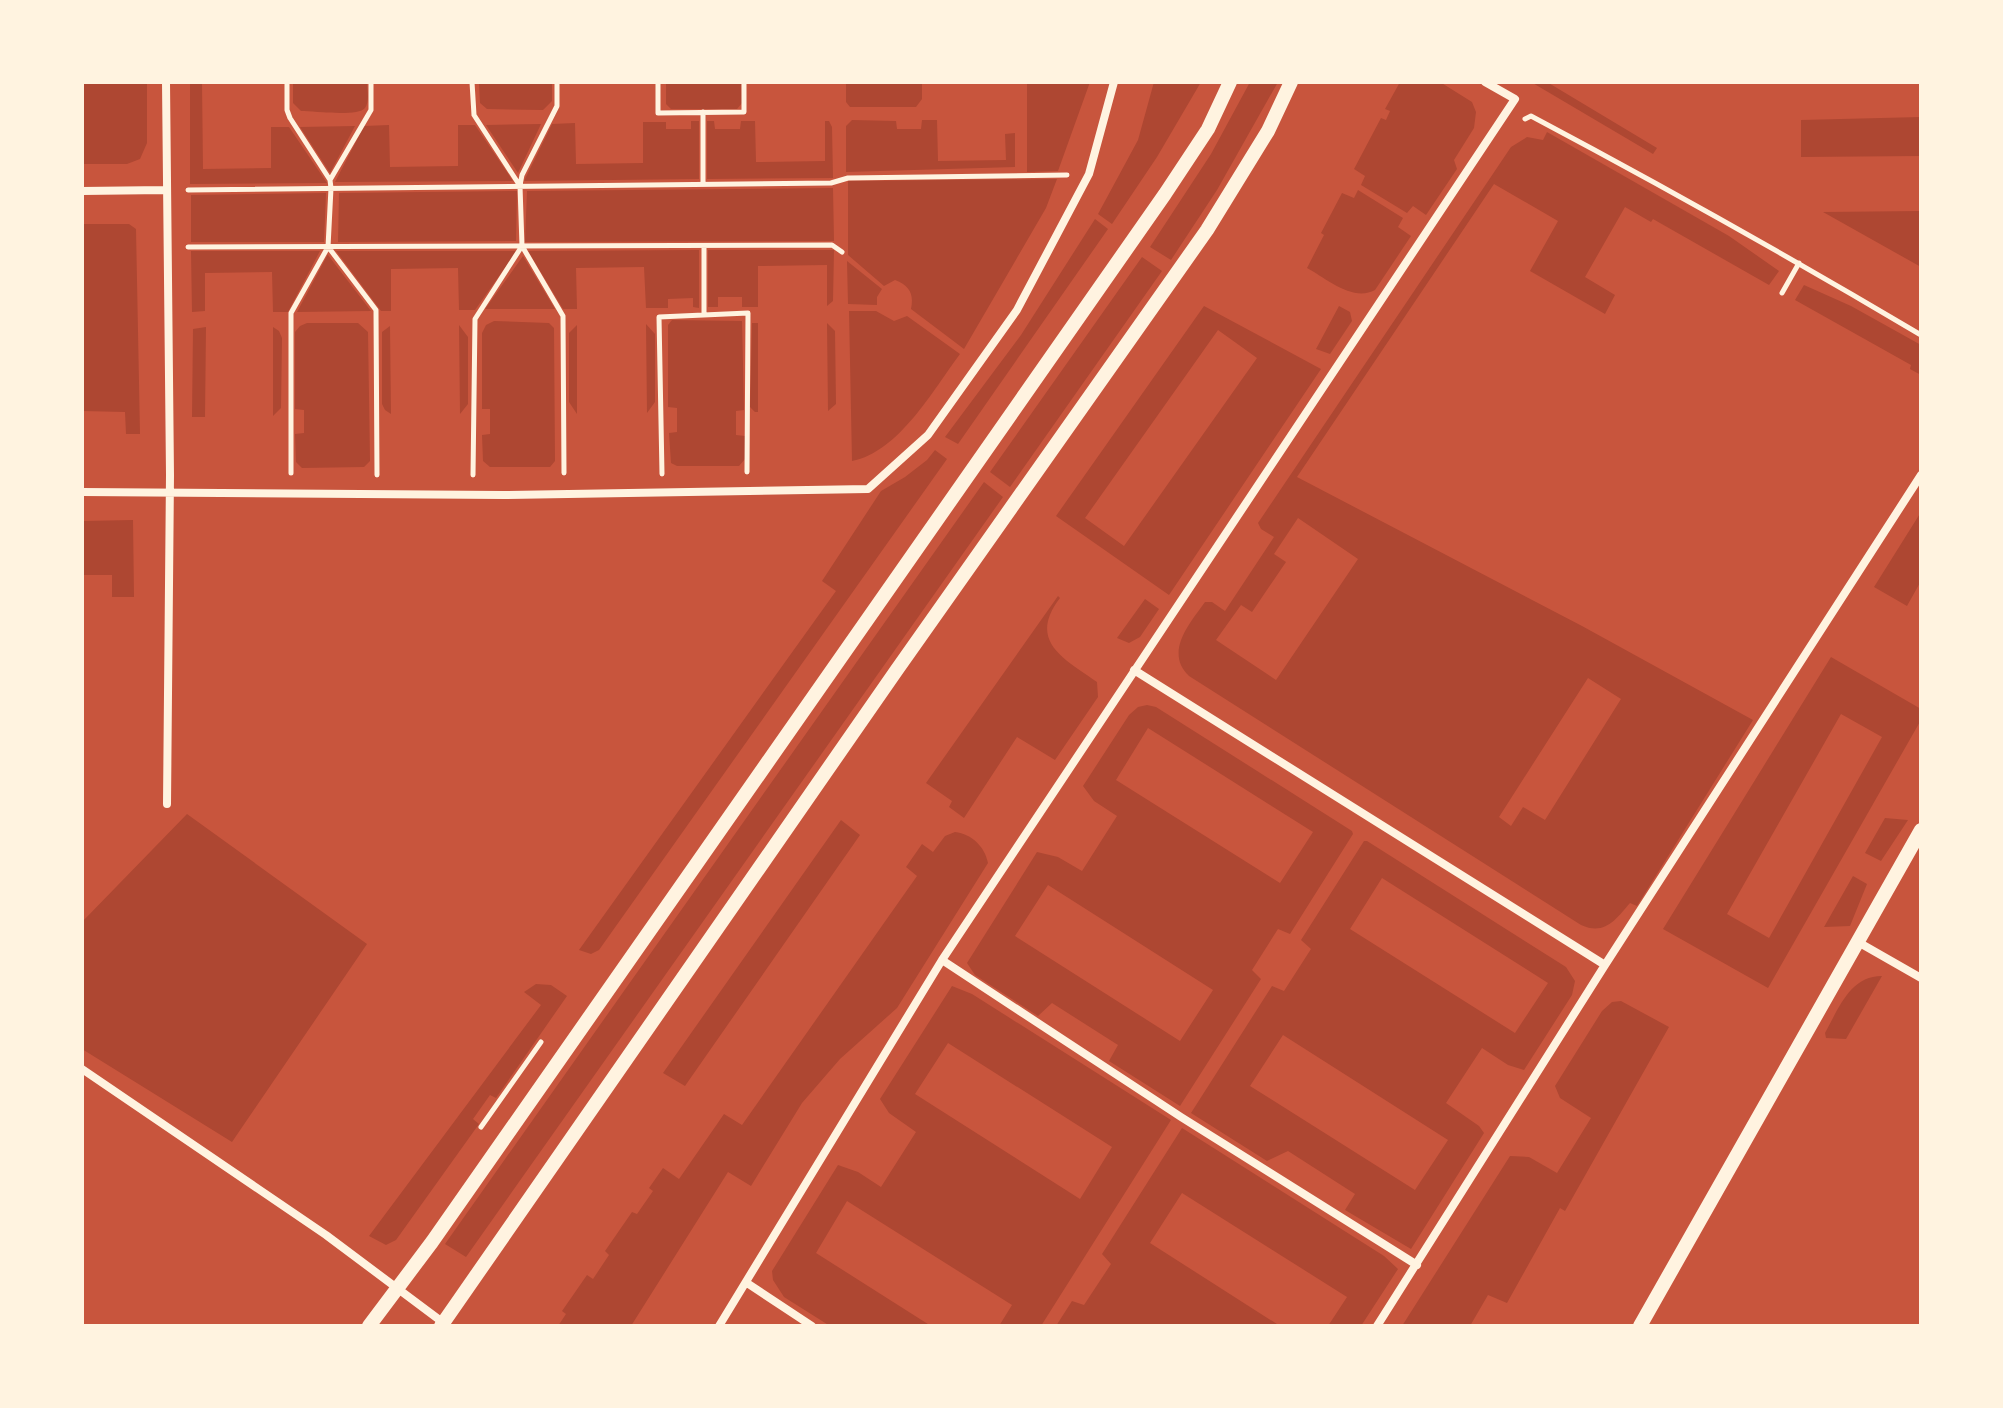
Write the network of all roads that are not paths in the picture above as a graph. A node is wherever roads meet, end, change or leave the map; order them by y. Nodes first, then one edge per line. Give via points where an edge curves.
1 (166, 82) edge
2 (1114, 82) edge
3 (1230, 82) edge
4 (1291, 82) edge
5 (1485, 82) edge
6 (165, 190) junction
7 (82, 191) edge
8 (1921, 475) edge
9 (82, 492) edge
10 (170, 492) junction
11 (1134, 670) junction
12 (167, 804) dead end
13 (1921, 830) edge
14 (1858, 942) junction
15 (942, 960) junction
16 (1605, 965) junction
17 (1921, 978) edge
18 (82, 1069) edge
19 (1417, 1265) junction
20 (747, 1283) junction
21 (398, 1287) junction
22 (444, 1325) edge
23 (369, 1326) edge
24 (719, 1326) edge
25 (812, 1326) edge
26 (1377, 1326) edge
27 (1640, 1326) edge

1 - 6 street
2 - 10 street via 1089,174 1017,310 928,435 868,489 503,495
3 - 21 street via 1208,129 1165,194
4 - 22 street via 1268,131 1207,230
5 - 11 street via 1515,99
6 - 7 street
6 - 10 street
8 - 16 street
9 - 10 street
10 - 12 street
11 - 15 street
11 - 16 street
13 - 14 street
14 - 17 street
14 - 27 street
15 - 19 street
15 - 20 street
16 - 19 street
18 - 21 street
19 - 26 street
20 - 24 street
20 - 25 street
21 - 22 street
21 - 23 street

